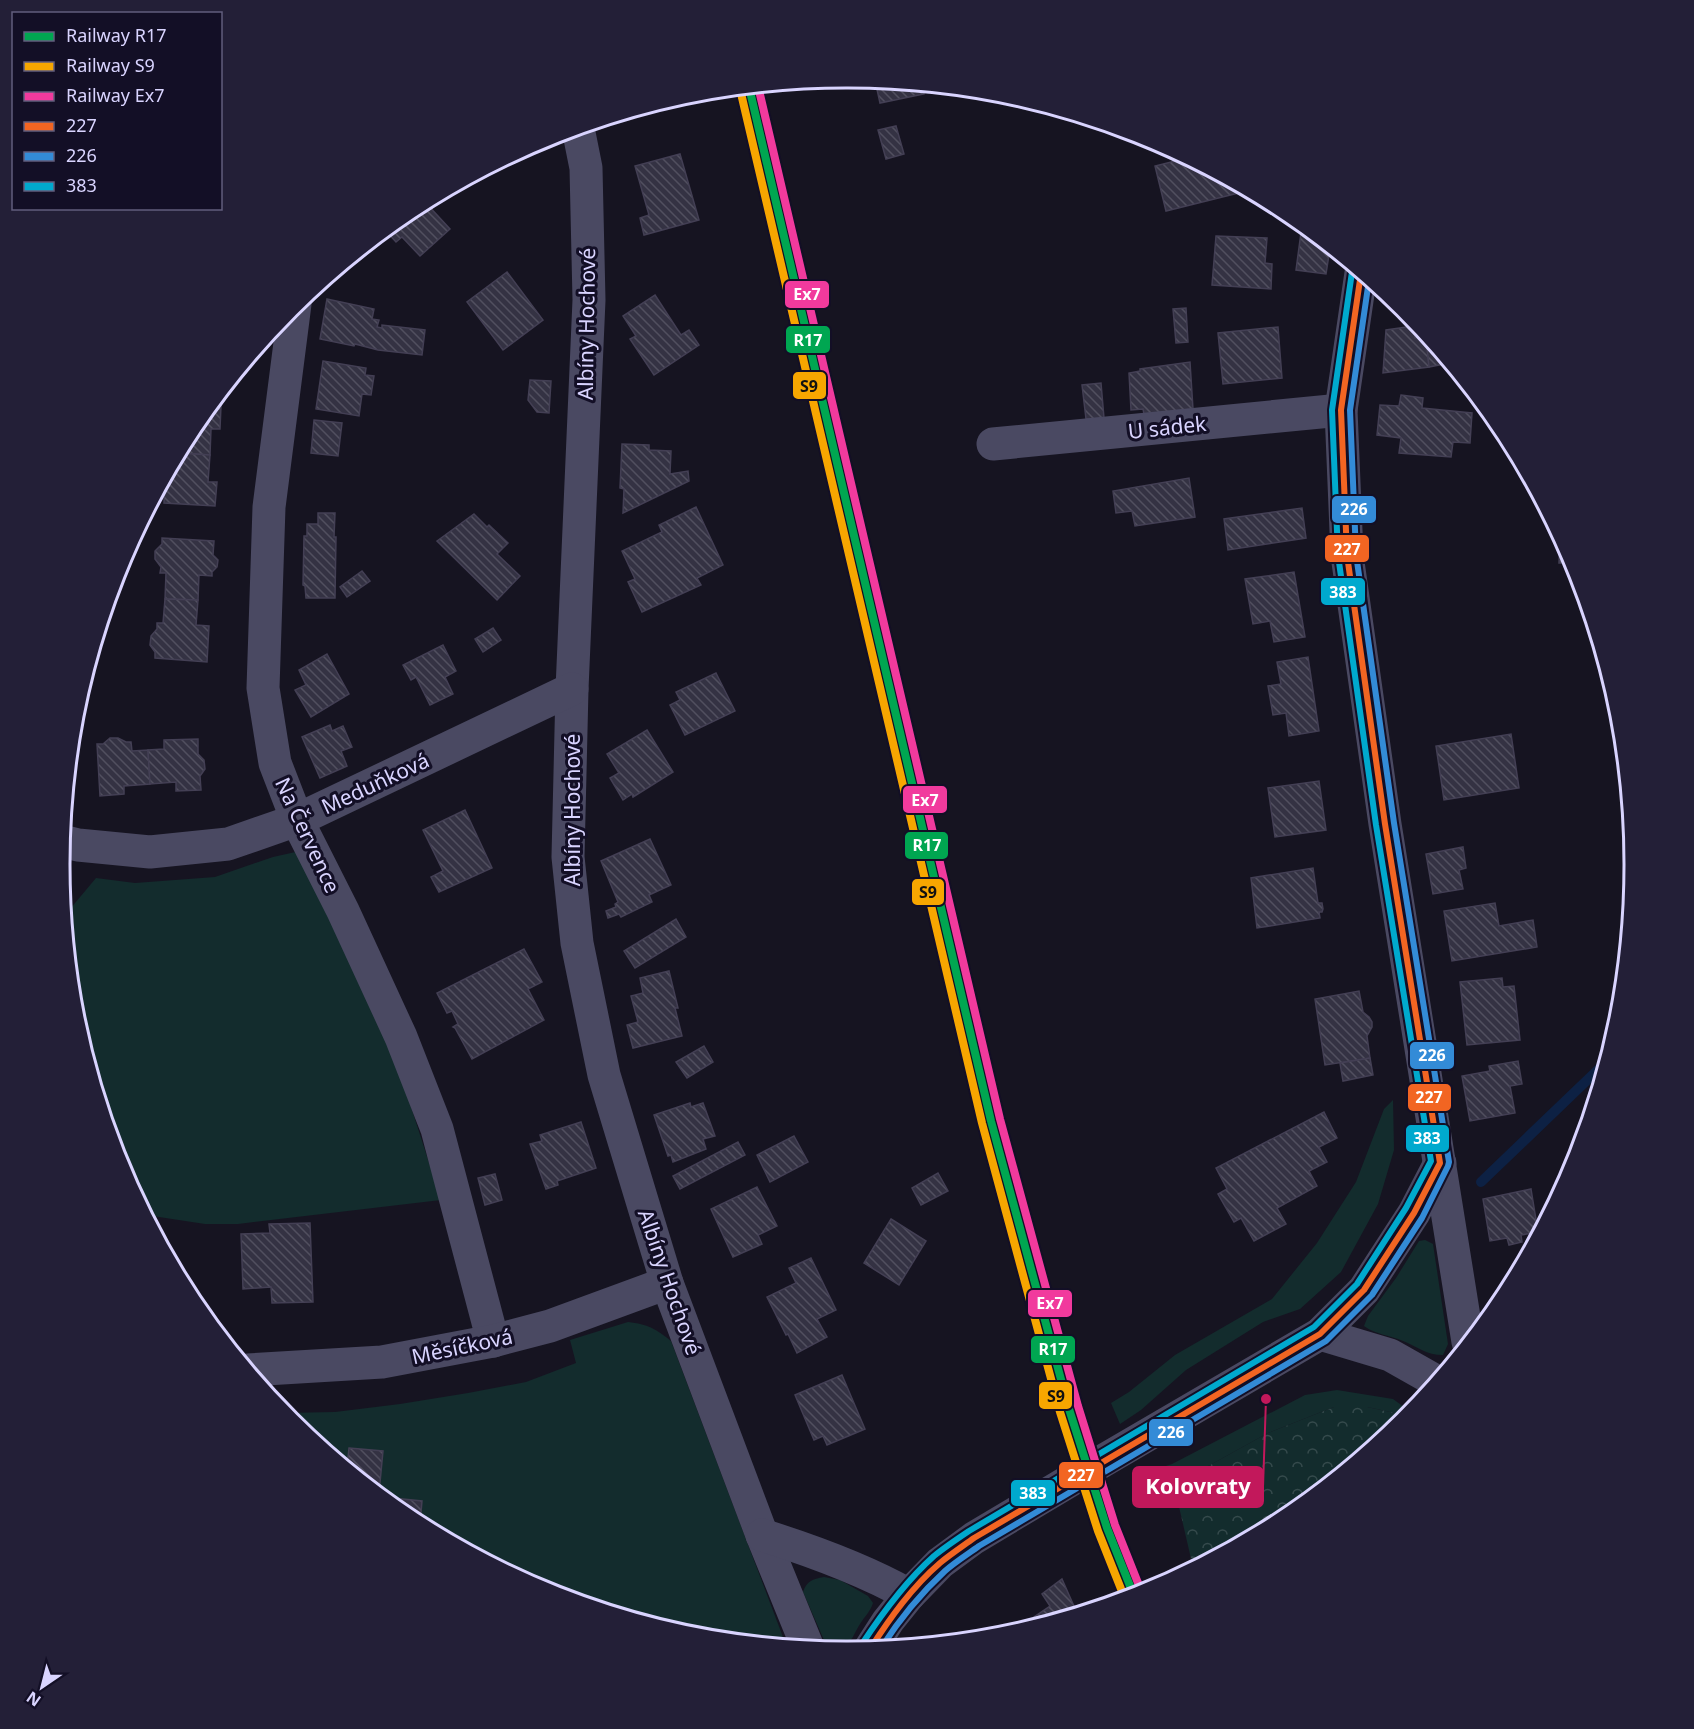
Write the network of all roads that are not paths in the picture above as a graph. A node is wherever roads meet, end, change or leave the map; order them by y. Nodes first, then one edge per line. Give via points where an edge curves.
1 (580, 136) edge
2 (1360, 282) edge
3 (293, 321) edge
4 (1341, 410) junction
5 (993, 444) dead end
6 (572, 689) junction
7 (297, 820) junction
8 (71, 843) edge
9 (1440, 1162) junction
10 (667, 1283) junction
11 (1466, 1332) edge
12 (1320, 1334) junction
13 (493, 1341) junction
14 (258, 1369) edge
15 (1430, 1377) edge
16 (762, 1535) junction
17 (909, 1595) junction
18 (804, 1639) edge
19 (876, 1640) edge

1 - 6 street, Albíny Hochové via 586,168 589,300
2 - 4 street
3 - 7 street, Na Července via 269,507 263,688 275,763
4 - 5 street, U sádek
4 - 9 street via 1347,555 1385,824
6 - 7 street, Meduňková
6 - 10 street, Albíny Hochové via 568,857 577,943 604,1076
7 - 8 street, Meduňková via 228,844 150,852
7 - 13 street, Na Července via 401,1037 436,1129
9 - 11 street
9 - 12 street via 1414,1214 1364,1290
10 - 13 street, Měsíčková via 550,1326
10 - 16 street, Albíny Hochové
12 - 15 street via 1390,1355
12 - 17 street via 974,1539 940,1563
13 - 14 street, Měsíčková via 382,1362
16 - 17 street via 881,1579
16 - 18 street, Albíny Hochové
17 - 19 street

